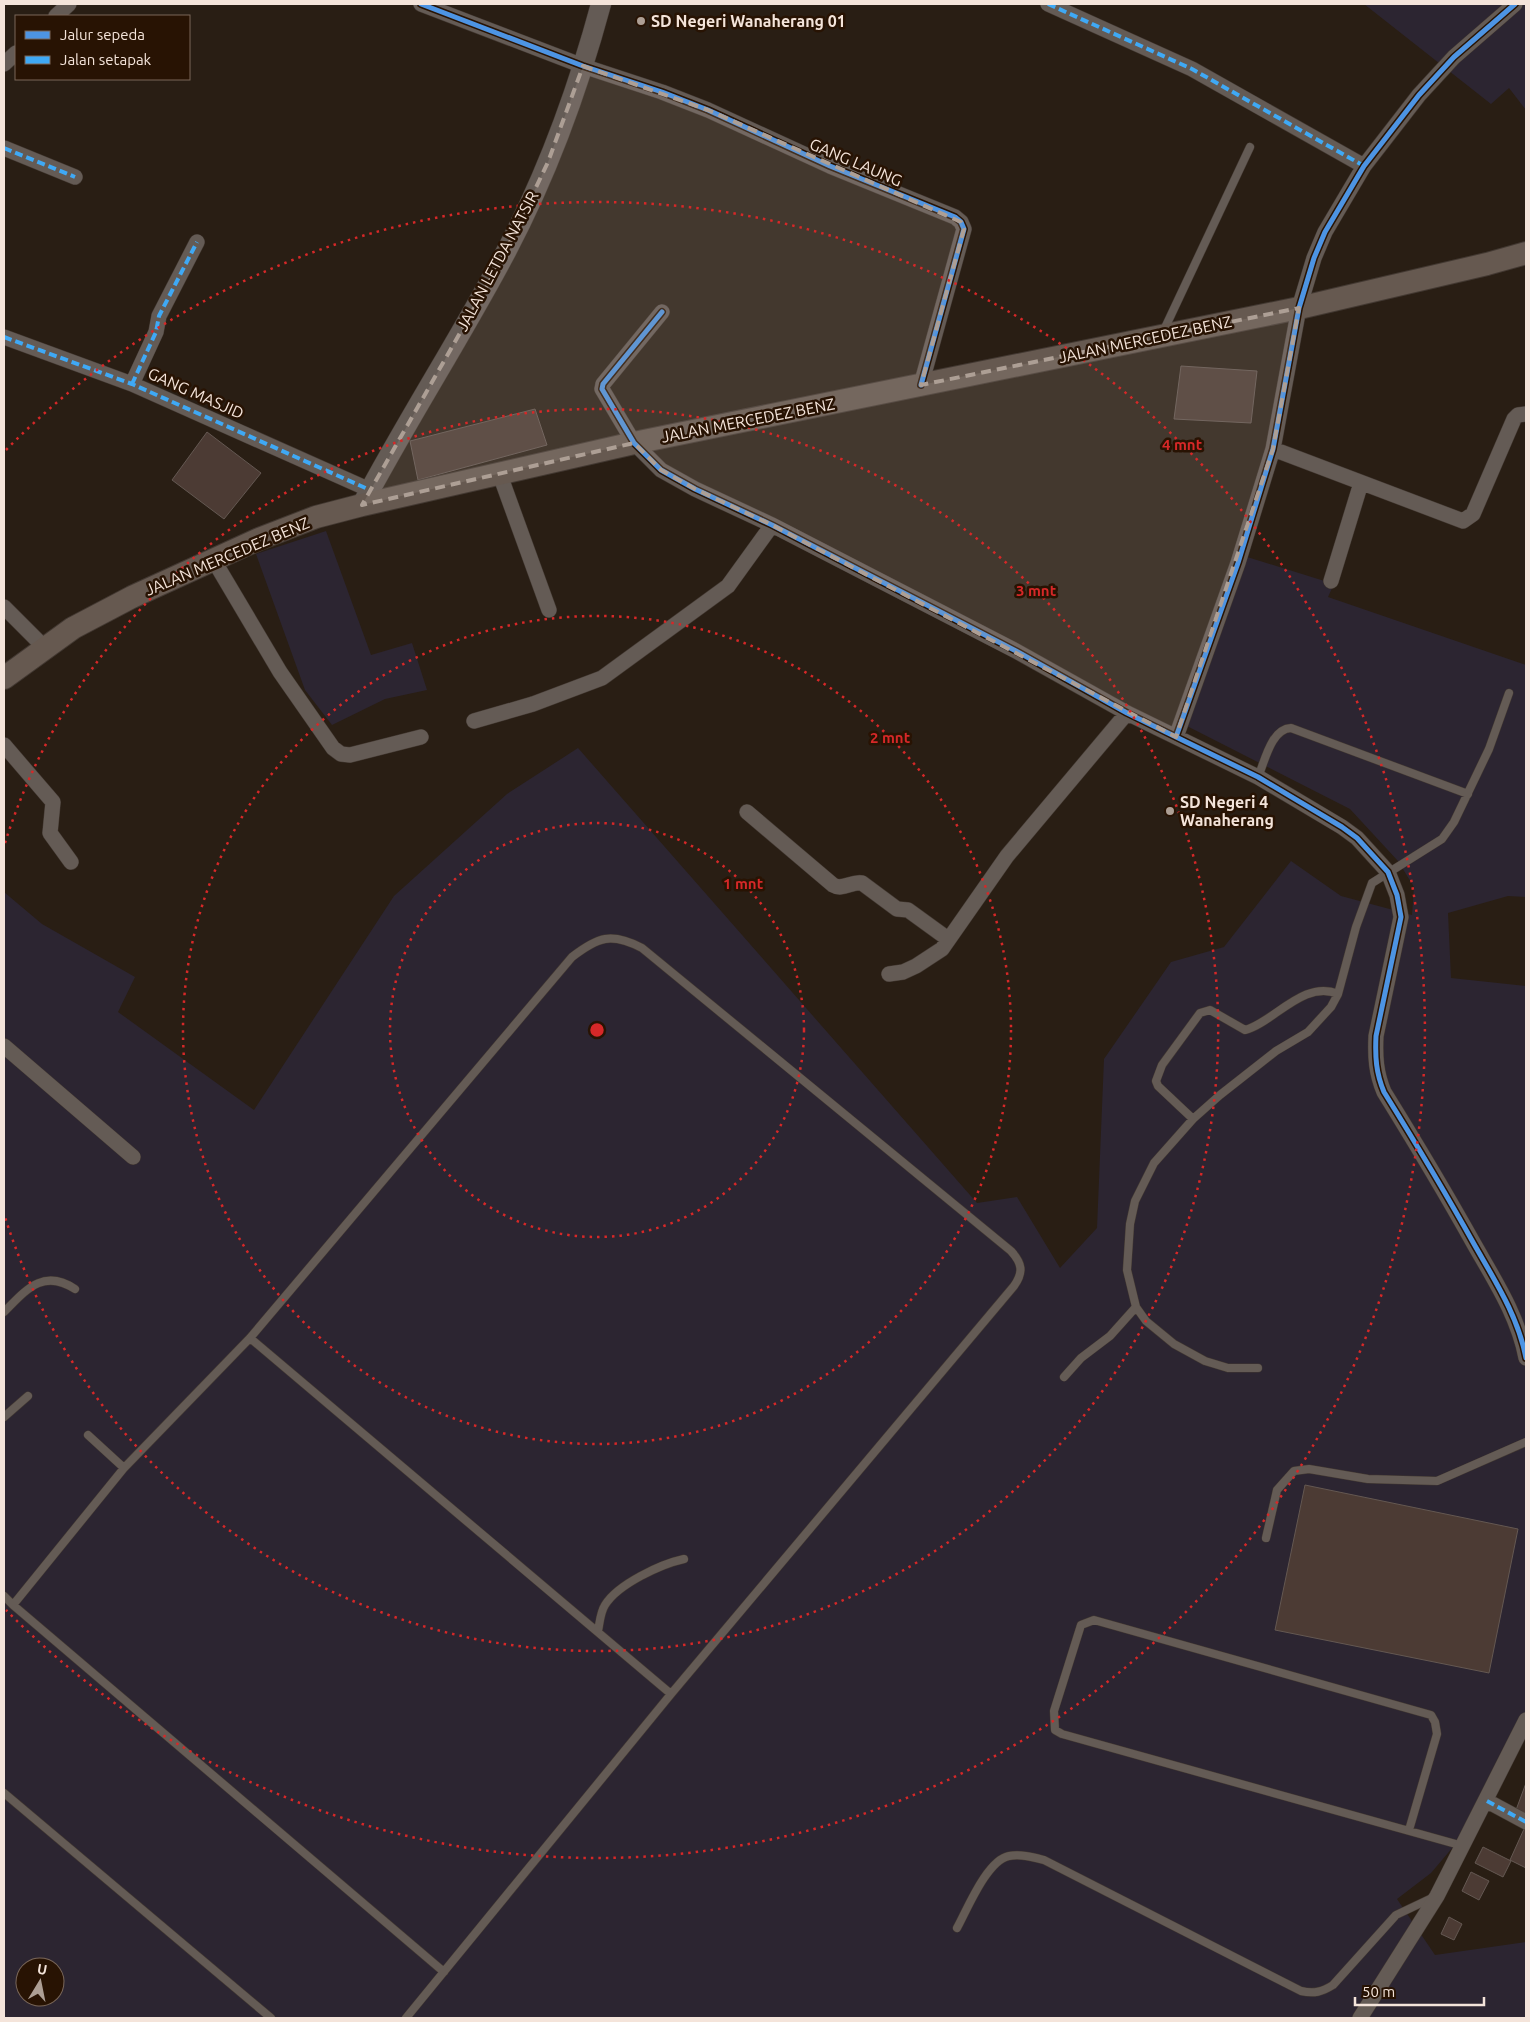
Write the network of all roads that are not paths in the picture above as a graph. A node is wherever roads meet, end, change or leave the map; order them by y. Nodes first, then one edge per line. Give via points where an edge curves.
1 (69, 4) edge
2 (421, 4) edge
3 (601, 4) edge
4 (1048, 4) edge
5 (1515, 4) edge
6 (57, 15) edge
7 (15, 54) edge
8 (4, 64) edge
9 (583, 66) junction
10 (1250, 147) dead end
11 (4, 148) edge
12 (1364, 166) junction
13 (74, 177) dead end
14 (197, 242) dead end
15 (1526, 253) edge
16 (1300, 308) junction
17 (662, 312) dead end
18 (1161, 336) junction
19 (4, 338) edge
20 (132, 384) junction
21 (921, 385) junction
22 (1526, 414) edge
23 (634, 443) junction
24 (1273, 449) junction
25 (500, 475) junction
26 (1361, 483) junction
27 (366, 497) junction
28 (772, 525) junction
29 (213, 559) junction
30 (1331, 581) dead end
31 (4, 607) edge
32 (549, 610) dead end
33 (45, 648) junction
34 (4, 678) edge
35 (1509, 693) dead end
36 (1127, 713) junction
37 (474, 721) dead end
38 (421, 737) dead end
39 (1176, 737) junction
40 (4, 745) edge
41 (1258, 777) junction
42 (1468, 794) junction
43 (747, 812) dead end
44 (71, 862) dead end
45 (1388, 872) junction
46 (948, 939) junction
47 (889, 974) dead end
48 (1338, 994) junction
49 (4, 1046) edge
50 (1193, 1119) junction
51 (132, 1156) dead end
52 (75, 1289) dead end
53 (1136, 1307) junction
54 (4, 1312) edge
55 (1524, 1333) edge
56 (250, 1338) junction
57 (1526, 1358) edge
58 (1258, 1368) dead end
59 (1064, 1377) dead end
60 (28, 1396) dead end
61 (4, 1417) edge
62 (88, 1435) dead end
63 (1526, 1442) edge
64 (124, 1468) junction
65 (1266, 1538) dead end
66 (684, 1559) dead end
67 (4, 1596) edge
68 (13, 1605) junction
69 (598, 1631) junction
70 (671, 1694) junction
71 (1526, 1720) edge
72 (4, 1793) edge
73 (1487, 1801) junction
74 (1526, 1822) edge
75 (1408, 1830) junction
76 (1463, 1846) junction
77 (1437, 1896) junction
78 (957, 1928) dead end
79 (444, 1972) junction
80 (271, 2018) edge
81 (406, 2018) edge
82 (1360, 2018) edge

1 - 6 street
2 - 9 street, GANG LAUNG
3 - 9 street, JALAN LETDA NATSIR
4 - 12 street via 1192,69
5 - 12 street via 1454,57
7 - 8 street
9 - 21 street, GANG LAUNG via 708,110 961,222 964,229
9 - 27 street, JALAN LETDA NATSIR via 548,162 505,253
10 - 18 lane
11 - 13 street
12 - 16 street via 1325,232
14 - 20 street via 159,316 153,339
15 - 16 main road, JALAN MERCEDEZ BENZ
16 - 18 main road, JALAN MERCEDEZ BENZ
16 - 24 street
17 - 23 street via 603,386 604,394
18 - 21 main road, JALAN MERCEDEZ BENZ
19 - 20 street, GANG MASJID
20 - 27 street, GANG MASJID
21 - 23 main road, JALAN MERCEDEZ BENZ
22 - 26 street via 1514,419 1473,514 1467,520 1457,520
23 - 25 main road, JALAN MERCEDEZ BENZ
23 - 28 street via 661,470
24 - 26 street
24 - 39 street via 1238,563
25 - 27 main road, JALAN MERCEDEZ BENZ
25 - 32 street
26 - 30 street
27 - 29 main road, JALAN MERCEDEZ BENZ
28 - 36 street via 1016,651
28 - 37 street via 728,586 602,678 549,699
29 - 33 main road, JALAN MERCEDEZ BENZ via 90,619
29 - 38 street via 280,672 333,748 341,754 350,755
31 - 33 street
33 - 34 main road, JALAN MERCEDEZ BENZ
35 - 42 lane via 1489,749
36 - 39 street
36 - 46 street via 1007,856
39 - 41 street
40 - 44 street via 53,802 50,833
41 - 42 lane via 1276,735 1283,728 1291,728
41 - 45 street via 1342,827 1364,845
42 - 45 lane via 1442,839
43 - 46 street via 833,885 843,888 862,883 897,909 908,910
45 - 48 lane via 1372,883 1369,890
45 - 55 street via 1401,917 1376,1036 1379,1081 1432,1168
46 - 47 street via 936,955 903,972
48 - 50 lane via 1324,1016 1308,1032 1276,1051
48 - 50 lane via 1328,990 1312,993 1244,1030 1210,1010 1200,1013 1162,1065 1156,1081
49 - 51 street
50 - 53 lane via 1154,1163 1135,1201 1127,1270
52 - 54 lane via 63,1281 38,1282
53 - 58 lane via 1160,1334 1205,1361 1228,1368
53 - 59 lane via 1110,1336 1081,1358
55 - 57 street
56 - 64 lane
56 - 69 lane
56 - 70 lane via 572,958 597,940 624,939 642,948 1011,1251 1020,1261 1021,1270 1014,1286
60 - 61 lane
62 - 64 lane
63 - 65 lane via 1437,1481 1368,1479 1309,1469 1294,1470 1277,1490
64 - 68 lane
66 - 69 lane via 653,1569 614,1596 602,1611
67 - 68 lane
68 - 79 lane
69 - 70 lane
70 - 79 lane
71 - 73 street
72 - 80 lane
73 - 74 street
73 - 76 street
75 - 75 lane via 1437,1734 1431,1715 1094,1620 1081,1625 1054,1711 1055,1730
75 - 76 lane
76 - 77 street
77 - 78 lane via 1396,1915 1333,1985 1311,1993 1301,1991 1044,1860 1023,1855 1007,1856 993,1865
77 - 82 street
79 - 81 lane

